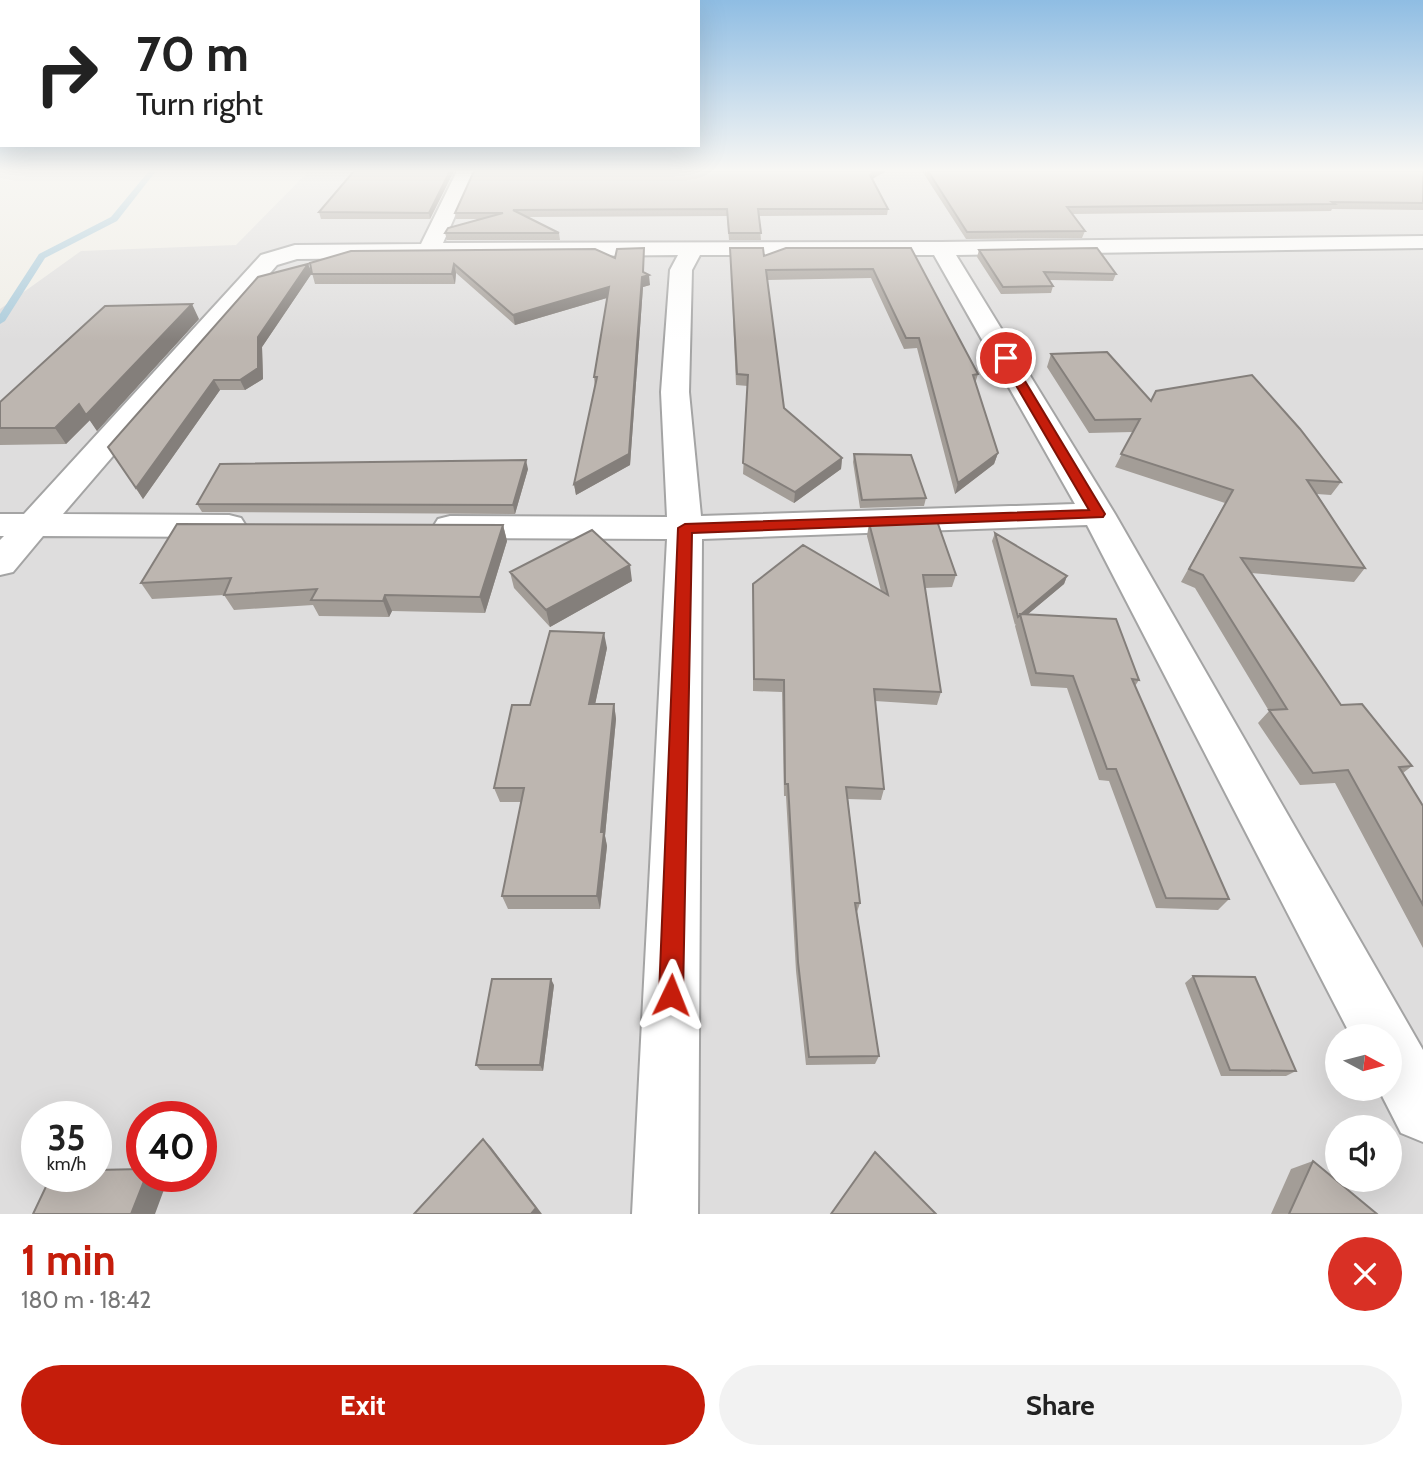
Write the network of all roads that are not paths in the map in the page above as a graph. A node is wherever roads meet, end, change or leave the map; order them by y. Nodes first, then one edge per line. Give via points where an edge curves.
1 (439, 228) edge
2 (1423, 242) edge
3 (692, 248) junction
4 (941, 249) junction
5 (429, 250) junction
6 (1098, 514) junction
7 (0, 524) edge
8 (34, 525) junction
9 (256, 526) edge
10 (422, 527) edge
11 (685, 528) junction
12 (0, 563) edge
13 (1375, 1024) edge
14 (1402, 1072) edge
15 (1423, 1111) edge
16 (664, 1214) edge

1 - 5 street
2 - 4 street
3 - 4 street
3 - 5 street
3 - 11 street via 681,270 675,392
4 - 6 street
5 - 8 street via 295,252 269,260
6 - 11 street
6 - 13 street
7 - 8 street
8 - 9 street
8 - 12 street
10 - 11 street
11 - 16 street
14 - 15 street

